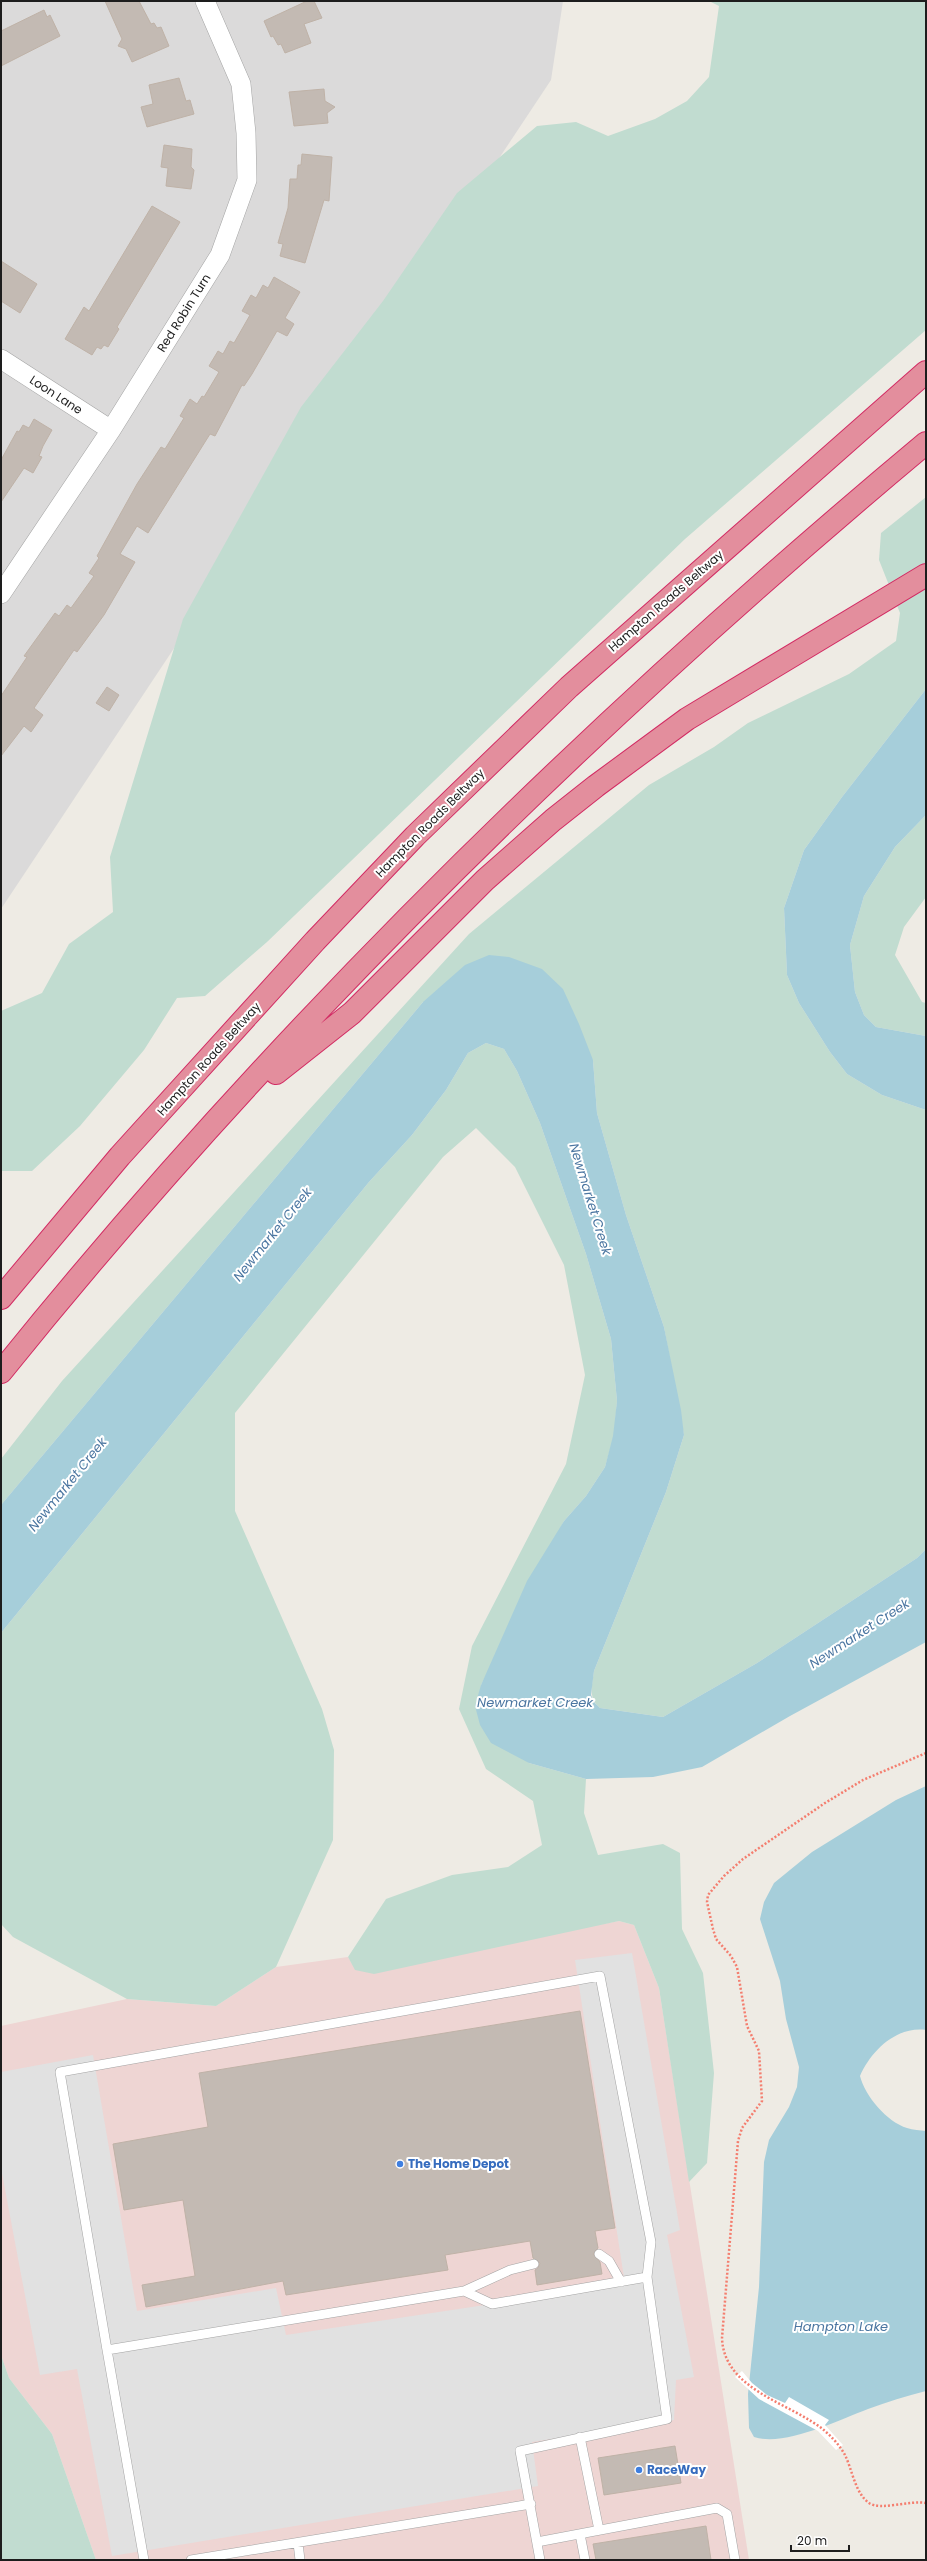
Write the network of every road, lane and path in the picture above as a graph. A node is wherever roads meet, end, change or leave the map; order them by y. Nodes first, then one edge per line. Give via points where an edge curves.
1 (205, 1) edge
2 (1, 359) edge
3 (926, 367) edge
4 (926, 372) edge
5 (904, 390) junction
6 (111, 430) junction
7 (926, 443) edge
8 (926, 575) edge
9 (1, 594) edge
10 (225, 1112) junction
11 (1, 1298) edge
12 (1, 1372) edge
13 (926, 1753) edge
14 (599, 2254) dead end
15 (534, 2264) dead end
16 (647, 2277) junction
17 (621, 2282) junction
18 (464, 2292) junction
19 (107, 2350) junction
20 (580, 2437) junction
21 (926, 2503) edge
22 (530, 2504) junction
23 (599, 2530) junction
24 (580, 2534) junction
25 (298, 2542) junction
26 (537, 2542) junction
27 (144, 2560) edge
28 (191, 2560) edge
29 (300, 2560) edge
30 (540, 2560) edge
31 (585, 2560) edge
32 (735, 2560) edge

1 - 6 street, Red Robin Turn via 241,84 247,180 220,255
2 - 6 street, Loon Lane
3 - 5 highway
4 - 5 highway
5 - 11 highway, Hampton Roads Beltway via 569,687 415,836 315,941 125,1151
6 - 9 street, Red Robin Turn
7 - 10 highway via 712,626 632,701 382,945
8 - 10 highway via 687,719 596,786 485,880 352,1013
10 - 12 highway via 55,1305
13 - 21 path via 863,1780 825,1803 743,1859 708,1895 708,1910 716,1939 737,1967 747,2026 759,2051 763,2094 760,2107 742,2128 738,2141 722,2338 727,2358 738,2374 754,2389 819,2426 840,2448 863,2496 870,2504 880,2506
14 - 17 lane via 609,2261
15 - 18 lane via 510,2270
16 - 17 lane
16 - 19 lane via 651,2242 600,1976 60,2072
16 - 20 lane via 667,2419
17 - 18 lane via 492,2304
18 - 19 lane
19 - 27 lane
20 - 22 lane via 520,2450
20 - 23 lane
22 - 25 lane
22 - 26 lane
23 - 24 lane
23 - 32 lane via 717,2508 727,2514
24 - 26 lane
24 - 31 lane
25 - 28 lane
25 - 29 lane
26 - 30 lane

